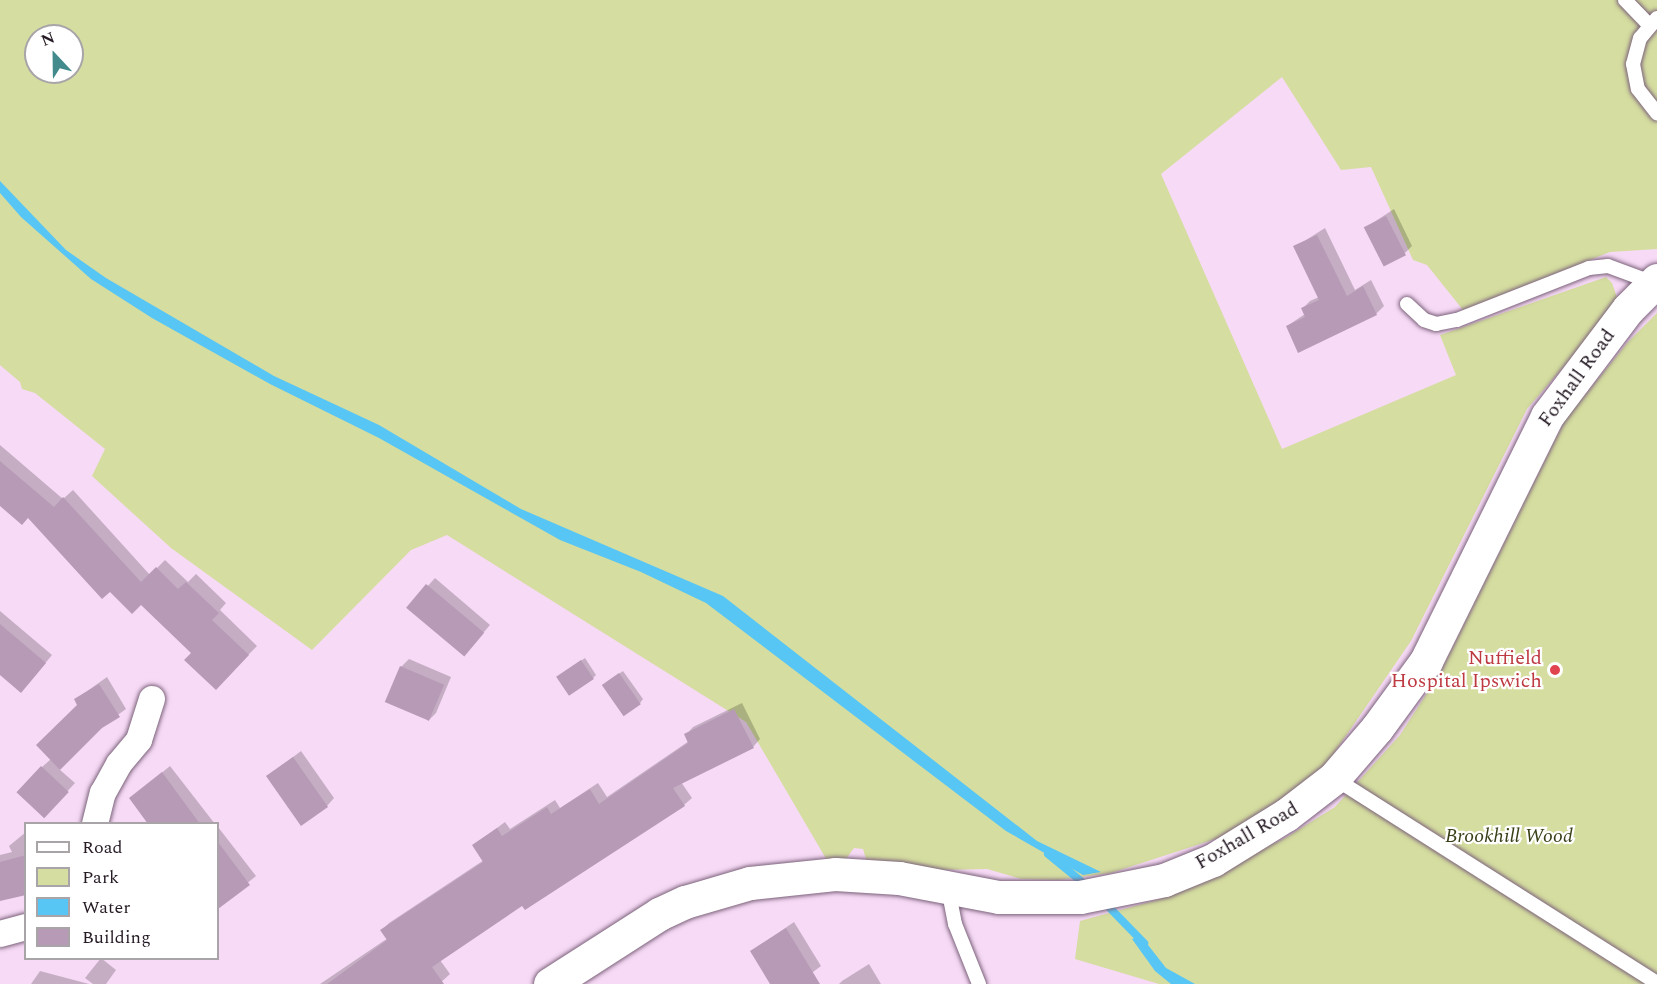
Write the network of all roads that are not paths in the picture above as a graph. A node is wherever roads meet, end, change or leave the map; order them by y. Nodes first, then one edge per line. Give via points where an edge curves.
1 (1625, 0) edge
2 (1653, 22) edge
3 (1657, 113) edge
4 (1655, 281) edge
5 (1407, 304) dead end
6 (152, 699) dead end
7 (1334, 778) junction
8 (96, 822) edge
9 (948, 888) junction
10 (24, 928) edge
11 (0, 934) edge
12 (1657, 983) edge
13 (550, 984) edge
14 (979, 984) edge

1 - 2 lane
2 - 3 lane via 1640,38 1633,64 1638,90
4 - 5 lane via 1608,266 1589,268 1457,320 1436,324 1424,320
4 - 7 street, Foxhall Road via 1628,309 1546,416 1426,661
6 - 8 street via 139,740 119,764 103,793
7 - 9 street, Foxhall Road via 1286,815 1213,860 1164,880 1080,897 999,897
7 - 12 lane
9 - 13 street, Foxhall Road via 899,878 835,874 750,883 659,914
9 - 14 lane via 955,924
10 - 11 street

